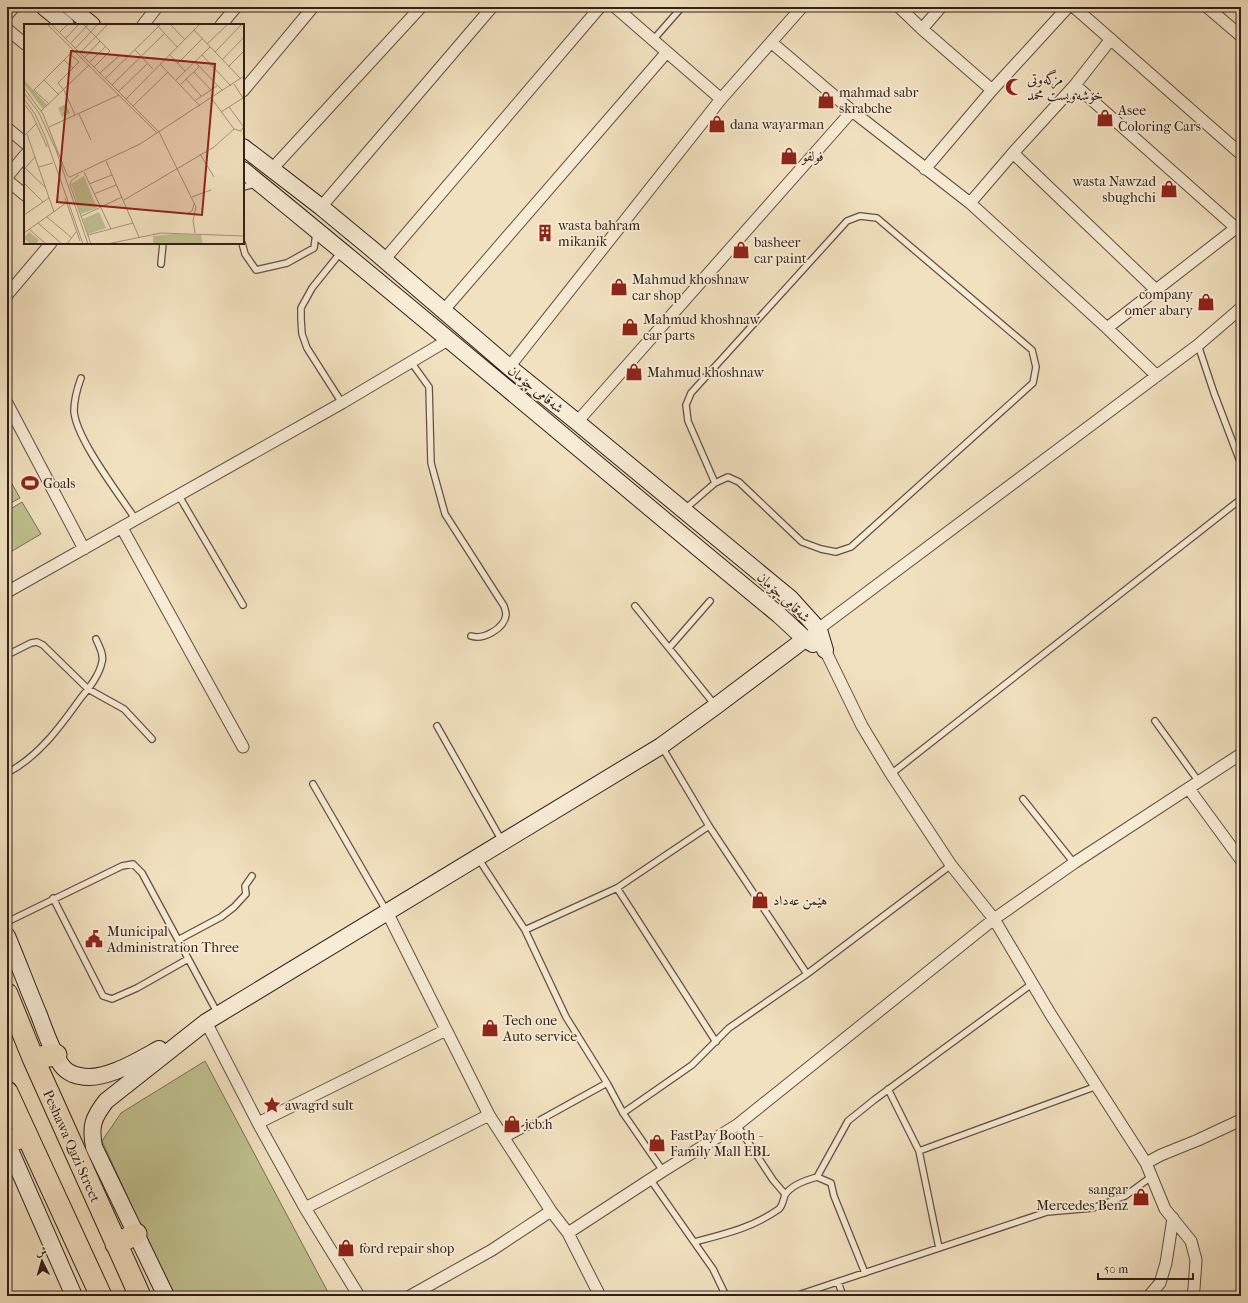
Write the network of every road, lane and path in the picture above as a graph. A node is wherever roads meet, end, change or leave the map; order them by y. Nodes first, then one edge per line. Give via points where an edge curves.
1 (14, 7) edge
2 (44, 7) edge
3 (157, 7) edge
4 (236, 7) edge
5 (313, 7) edge
6 (421, 7) edge
7 (492, 7) edge
8 (600, 7) edge
9 (615, 7) edge
10 (682, 7) edge
11 (802, 7) edge
12 (900, 7) edge
13 (941, 7) edge
14 (1068, 7) edge
15 (1074, 7) edge
16 (1208, 7) edge
17 (78, 9) edge
18 (7, 15) edge
19 (65, 24) edge
20 (91, 24) edge
21 (144, 24) edge
22 (222, 24) edge
23 (7, 29) edge
24 (922, 29) junction
25 (1241, 36) edge
26 (1111, 39) junction
27 (653, 40) junction
28 (771, 42) junction
29 (24, 43) edge
30 (666, 52) junction
31 (1074, 85) junction
32 (244, 90) edge
33 (992, 90) junction
34 (721, 99) junction
35 (852, 111) junction
36 (7, 128) edge
37 (24, 142) edge
38 (244, 147) edge
39 (1013, 153) junction
40 (1241, 154) edge
41 (24, 156) edge
42 (925, 168) junction
43 (272, 169) junction
44 (244, 171) edge
45 (7, 179) edge
46 (260, 184) junction
47 (294, 186) junction
48 (244, 187) edge
49 (24, 194) edge
50 (282, 202) junction
51 (970, 203) junction
52 (321, 207) junction
53 (1238, 226) edge
54 (316, 231) junction
55 (50, 244) edge
56 (163, 244) edge
57 (242, 244) edge
58 (342, 250) junction
59 (384, 260) junction
60 (161, 264) dead end
61 (1156, 290) junction
62 (7, 295) edge
63 (1241, 308) edge
64 (443, 311) junction
65 (1107, 328) junction
66 (448, 340) junction
67 (1198, 345) junction
68 (411, 362) junction
69 (509, 367) junction
70 (1157, 376) junction
71 (81, 378) dead end
72 (7, 403) edge
73 (342, 403) junction
74 (577, 422) junction
75 (1241, 464) edge
76 (715, 483) junction
77 (179, 496) junction
78 (1241, 499) edge
79 (683, 510) junction
80 (136, 520) junction
81 (122, 528) junction
82 (84, 549) junction
83 (7, 592) edge
84 (791, 599) junction
85 (710, 601) dead end
86 (243, 605) dead end
87 (635, 606) dead end
88 (779, 615) junction
89 (819, 630) junction
90 (471, 636) dead end
91 (96, 639) dead end
92 (805, 639) junction
93 (669, 648) junction
94 (825, 650) junction
95 (7, 655) edge
96 (88, 689) junction
97 (716, 706) junction
98 (1155, 721) dead end
99 (437, 726) dead end
100 (152, 739) dead end
101 (661, 746) junction
102 (243, 747) dead end
103 (1241, 754) edge
104 (7, 773) edge
105 (891, 774) junction
106 (1199, 782) junction
107 (313, 784) dead end
108 (1189, 788) junction
109 (1023, 799) dead end
110 (709, 826) junction
111 (503, 843) junction
112 (478, 857) junction
113 (1241, 860) edge
114 (1074, 863) junction
115 (951, 865) junction
116 (252, 876) dead end
117 (617, 888) junction
118 (53, 898) junction
119 (386, 912) junction
120 (994, 919) junction
121 (7, 922) edge
122 (525, 930) junction
123 (7, 936) edge
124 (178, 940) junction
125 (188, 959) junction
126 (807, 974) junction
127 (1033, 983) junction
128 (7, 994) edge
129 (207, 1022) junction
130 (446, 1030) junction
131 (716, 1042) junction
132 (56, 1055) junction
133 (33, 1058) junction
134 (607, 1083) junction
135 (1097, 1086) junction
136 (888, 1089) junction
137 (7, 1092) edge
138 (623, 1113) junction
139 (488, 1115) junction
140 (1241, 1120) edge
141 (258, 1123) junction
142 (737, 1125) junction
143 (26, 1135) junction
144 (504, 1140) junction
145 (7, 1143) edge
146 (918, 1150) junction
147 (1146, 1163) junction
148 (663, 1171) junction
149 (816, 1177) junction
150 (1151, 1177) junction
151 (650, 1180) junction
152 (785, 1194) junction
153 (305, 1208) junction
154 (551, 1211) junction
155 (1173, 1218) junction
156 (568, 1233) junction
157 (136, 1234) junction
158 (694, 1242) junction
159 (116, 1244) junction
160 (939, 1248) junction
161 (865, 1273) junction
162 (838, 1282) junction
163 (74, 1296) edge
164 (101, 1296) edge
165 (140, 1296) edge
166 (166, 1296) edge
167 (359, 1296) edge
168 (410, 1296) edge
169 (600, 1296) edge
170 (726, 1296) edge
171 (795, 1296) edge
172 (843, 1296) edge
173 (1149, 1296) edge
174 (1192, 1296) edge

1 - 18 street
2 - 19 street
3 - 21 street
4 - 22 street
5 - 32 street
6 - 43 street
7 - 52 street
8 - 59 street
9 - 27 street
10 - 27 lane
11 - 28 street
12 - 24 street
13 - 24 street
14 - 33 street
15 - 26 street
16 - 25 street
17 - 20 street
23 - 29 street
24 - 33 street
26 - 31 street
26 - 40 street
27 - 30 street
28 - 34 street
28 - 35 street
30 - 34 street
30 - 64 street
31 - 39 street
31 - 53 street
33 - 42 street
34 - 69 street
35 - 42 street
35 - 74 street
36 - 37 street
38 - 43 street, شەقامی چۆمان
39 - 51 street
39 - 61 street
41 - 45 street
42 - 51 street
43 - 47 street, شەقامی چۆمان
44 - 46 street, شەقامی چۆمان
45 - 49 street
46 - 48 lane
46 - 50 street, شەقامی چۆمان
47 - 50 street
47 - 52 street, شەقامی چۆمان
50 - 54 street, شەقامی چۆمان
51 - 65 street
52 - 59 street, شەقامی چۆمان
53 - 61 street
54 - 57 lane via 314,248 287,263 256,270 245,254
54 - 58 street, شەقامی چۆمان
55 - 62 street
56 - 60 lane
58 - 66 street, شەقامی چۆمان
58 - 73 lane via 312,288 301,308 300,319 307,348
59 - 64 street, شەقامی چۆمان
61 - 65 street
63 - 67 street
64 - 69 street, شەقامی چۆمان
65 - 70 street
66 - 68 street
66 - 88 street, شەقامی چۆمان
67 - 70 street
67 - 75 lane
68 - 73 street
68 - 90 lane via 429,387 431,463 445,514 504,606 506,614 504,623 495,631 477,638
69 - 74 street, شەقامی چۆمان
70 - 89 street
71 - 80 lane via 74,396 74,412 81,433
72 - 82 street
73 - 77 street
74 - 79 street, شەقامی چۆمان
76 - 76 lane via 728,477 739,482 802,542 836,552 851,547 1033,383 1036,367 1032,350 877,218 860,216 847,221 691,393 686,405 688,421
76 - 79 lane
77 - 80 street
77 - 86 lane
78 - 105 lane
79 - 84 street, شەقامی چۆمان
80 - 81 street
81 - 82 street
81 - 102 street
82 - 83 street
84 - 88 street
84 - 89 street, شەقامی چۆمان
85 - 93 lane
87 - 93 lane
88 - 92 street, شەقامی چۆمان
89 - 92 street
89 - 94 street, شەقامی چۆمان
91 - 96 lane via 102,652 102,660 99,671
92 - 94 street, شەقامی چۆمان
92 - 97 street
93 - 97 lane
94 - 105 street via 862,726
95 - 96 lane via 37,642
96 - 100 lane via 124,709
96 - 104 lane via 42,746
97 - 101 street
98 - 106 lane
99 - 111 lane
101 - 110 lane
101 - 111 street
103 - 106 street
105 - 115 street
106 - 108 street
107 - 119 lane
108 - 113 street
108 - 114 street
109 - 114 lane
110 - 117 lane
110 - 126 lane
111 - 112 street
112 - 119 street
112 - 122 lane
114 - 120 street
115 - 120 street
115 - 126 lane
116 - 124 lane via 245,886 246,894 234,907 221,917
117 - 122 lane
117 - 131 lane
118 - 121 lane
118 - 124 lane via 122,866 133,864 142,873
118 - 125 lane via 103,996 112,999
119 - 129 street
119 - 130 street
120 - 127 street
120 - 142 street
122 - 134 lane via 566,1017
123 - 132 street
124 - 125 lane
125 - 129 lane
126 - 131 lane via 729,1028
127 - 135 street
127 - 136 lane
128 - 133 highway, Peshawa Qazi Street
129 - 132 street via 134,1063 101,1075 81,1077 70,1073 60,1064
129 - 141 street
129 - 157 street via 106,1101 94,1118 94,1147
130 - 139 street
130 - 141 street
131 - 138 lane via 692,1065
132 - 133 highway
133 - 159 highway, Peshawa Qazi Street
134 - 138 lane
134 - 144 lane
135 - 146 lane
135 - 147 street
136 - 146 lane
136 - 149 lane via 848,1121
137 - 143 highway
138 - 148 lane
139 - 144 street
139 - 153 street
140 - 147 street
141 - 153 street
142 - 148 street
142 - 152 lane
143 - 145 highway
143 - 164 highway
144 - 154 street
145 - 163 street
146 - 160 lane
147 - 150 street
148 - 151 street
149 - 152 lane via 801,1181
149 - 161 lane via 831,1184
150 - 155 street
150 - 160 lane via 1125,1196 1093,1208 1047,1212
151 - 156 street
151 - 158 lane
152 - 158 lane via 781,1207 761,1221 743,1229
153 - 167 street
154 - 156 street
154 - 168 street via 492,1250
155 - 173 street via 1160,1283
155 - 174 street via 1191,1241 1194,1250 1196,1260
156 - 169 street
157 - 159 highway
157 - 166 street
158 - 170 lane via 713,1269
159 - 165 highway, Peshawa Qazi Street
160 - 161 lane
161 - 162 lane
162 - 171 lane
162 - 172 lane

